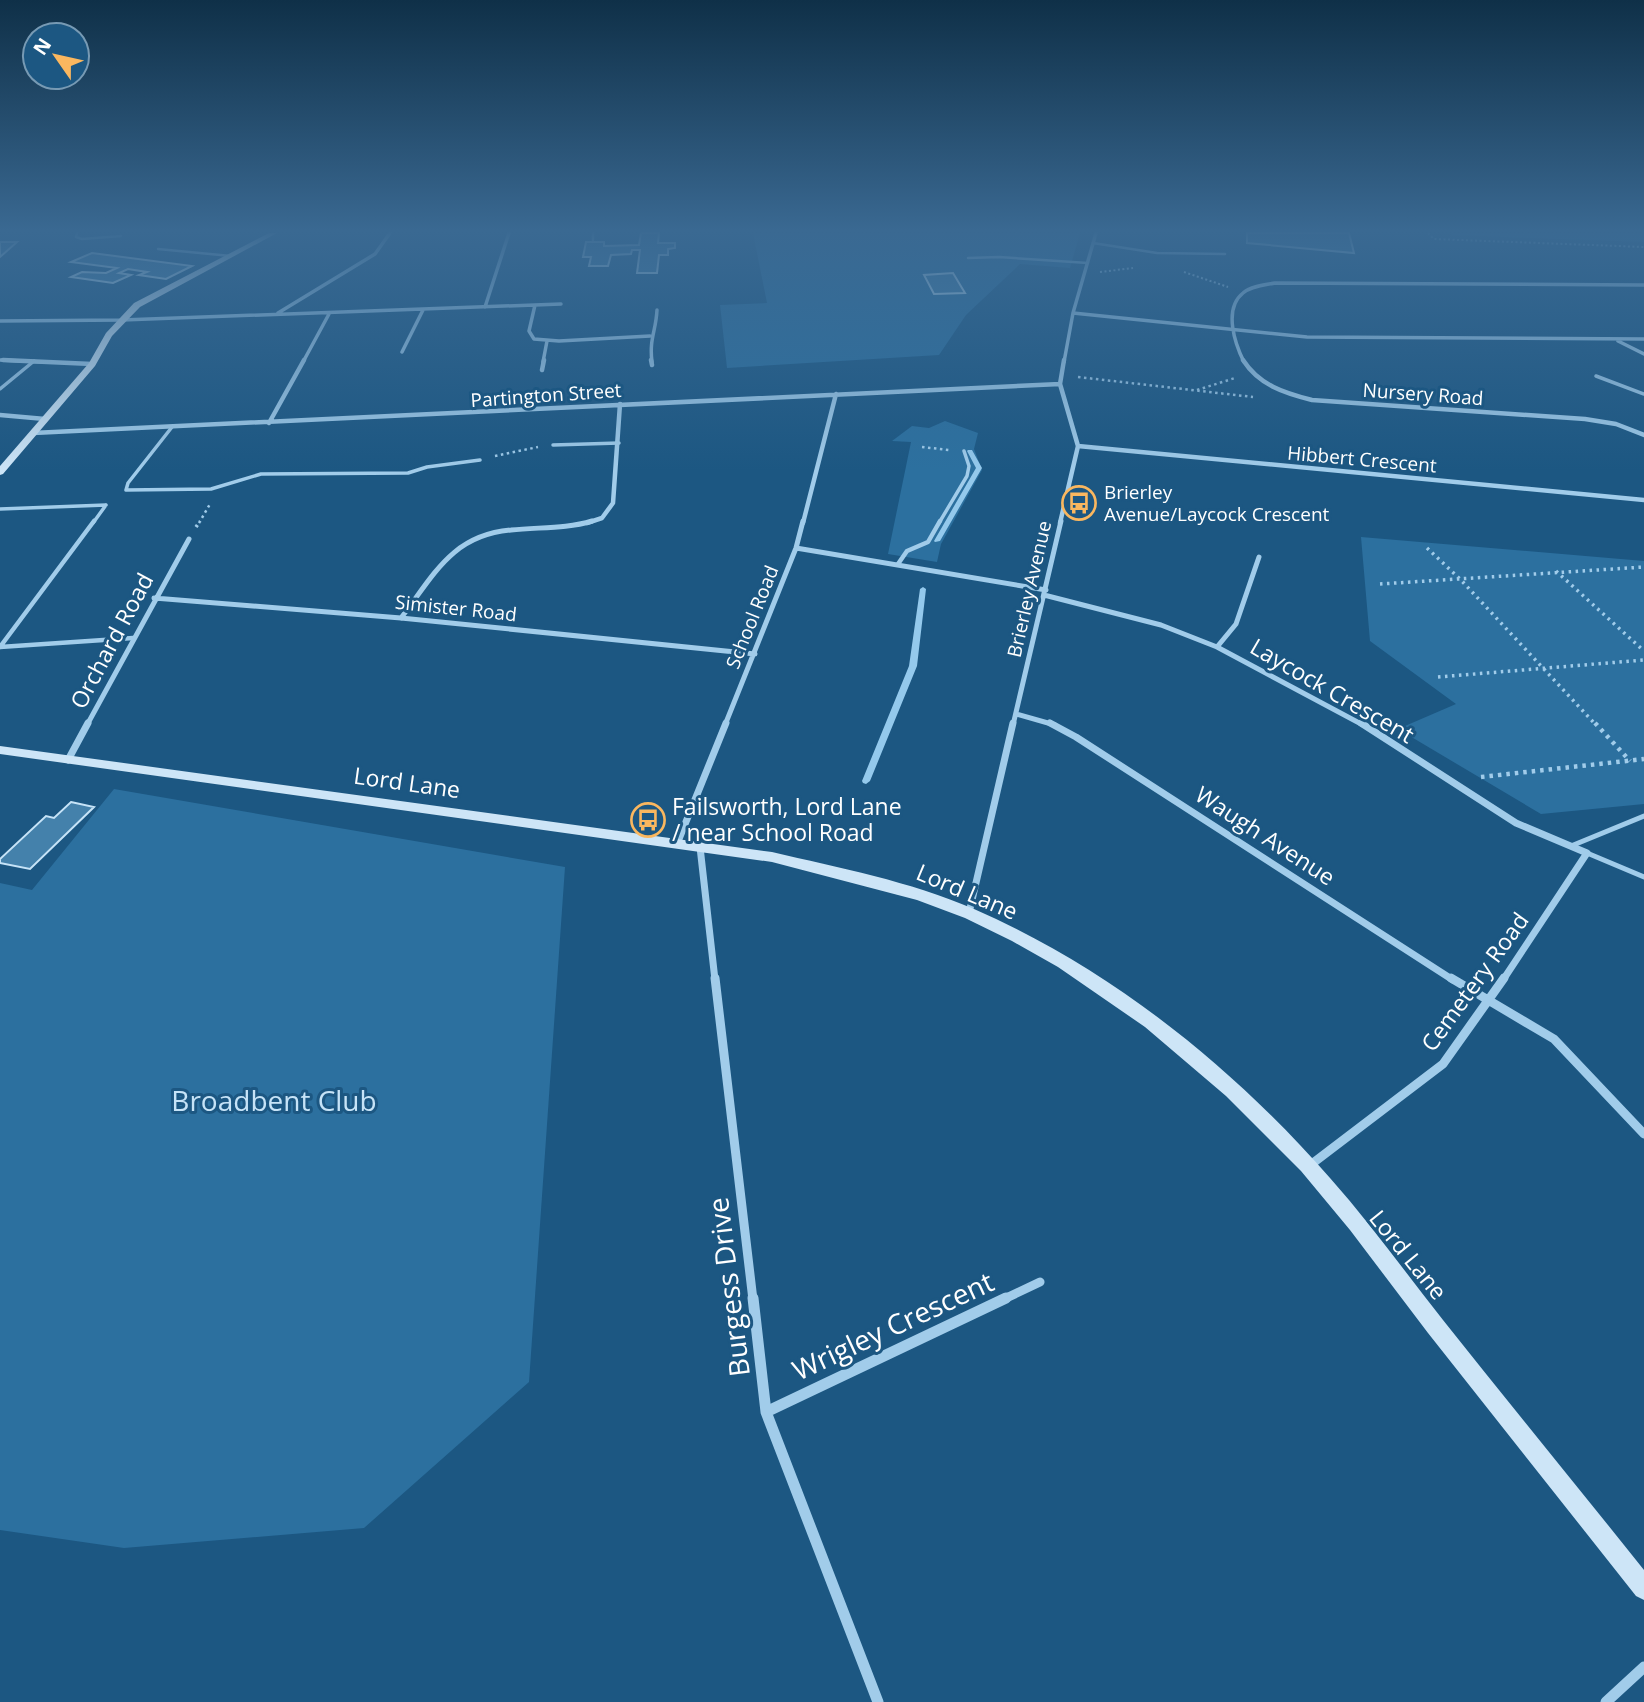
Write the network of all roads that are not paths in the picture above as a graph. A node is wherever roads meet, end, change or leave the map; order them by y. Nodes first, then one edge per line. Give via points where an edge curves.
1 (130, 312) edge
2 (366, 312) edge
3 (422, 312) edge
4 (533, 312) edge
5 (657, 312) edge
6 (1234, 312) edge
7 (277, 313) joint
8 (1073, 313) joint
9 (329, 314) junction
10 (122, 320) junction
11 (0, 321) edge
12 (1233, 331) junction
13 (650, 336) junction
14 (1614, 339) junction
15 (1644, 339) edge
16 (547, 341) junction
17 (402, 352) dead end
18 (1644, 354) edge
19 (0, 360) edge
20 (34, 361) junction
21 (92, 364) junction
22 (652, 365) dead end
23 (542, 370) dead end
24 (1595, 376) dead end
25 (1060, 384) junction
26 (0, 387) edge
27 (836, 394) junction
28 (1644, 394) edge
29 (620, 404) junction
30 (0, 415) edge
31 (45, 419) junction
32 (269, 423) junction
33 (172, 427) junction
34 (33, 433) junction
35 (1644, 435) edge
36 (619, 443) junction
37 (553, 445) road end
38 (1078, 446) junction
39 (964, 451) road end
40 (480, 460) road end
41 (0, 472) edge
42 (1644, 500) edge
43 (0, 509) edge
44 (188, 539) road end
45 (796, 548) junction
46 (1259, 557) dead end
47 (898, 564) junction
48 (1045, 593) junction
49 (154, 598) junction
50 (401, 618) junction
51 (133, 638) junction
52 (1217, 647) junction
53 (755, 654) junction
54 (1016, 714) junction
55 (0, 750) edge
56 (68, 760) junction
57 (1644, 816) edge
58 (677, 844) junction
59 (1571, 846) junction
60 (700, 847) junction
61 (1587, 853) junction
62 (1644, 877) edge
63 (969, 913) junction
64 (1488, 1002) junction
65 (1644, 1134) edge
66 (1308, 1166) junction
67 (1040, 1282) dead end
68 (766, 1412) junction
69 (1644, 1588) edge
70 (1644, 1667) edge
71 (878, 1702) edge
72 (1606, 1702) edge

1 - 10 street
2 - 9 street
3 - 17 street
4 - 16 street via 529,331 534,339
5 - 13 street
6 - 12 street
7 - 9 street
7 - 10 street
8 - 12 street
8 - 25 street, Brierley Avenue
9 - 32 street
10 - 11 street
10 - 21 street
12 - 14 street via 1307,337
12 - 35 street, Nursery Road via 1254,376 1278,391 1312,400 1585,419
13 - 16 street
13 - 22 street
14 - 15 street
14 - 18 street
16 - 23 street
19 - 20 street
20 - 21 street
20 - 26 lane
21 - 31 street
24 - 28 lane
25 - 27 street, Partington Street
25 - 38 street, Brierley Avenue
27 - 29 street, Partington Street
27 - 45 street, School Road
29 - 32 street, Partington Street
29 - 36 street
30 - 31 street
31 - 34 street
32 - 33 street, Partington Street
33 - 34 street, Partington Street
33 - 40 lane via 127,490 192,491 261,474 408,473
34 - 41 street
36 - 37 lane
36 - 50 street via 613,503 602,518 576,526 508,530 473,538 451,553
38 - 42 street, Hibbert Crescent
38 - 48 street, Brierley Avenue
39 - 47 lane via 967,476 928,542 907,551
43 - 51 lane via 106,505 0,647
44 - 49 street, Orchard Road
45 - 47 street, Laycock Crescent
45 - 53 street, School Road
46 - 52 street via 1236,624
47 - 48 street, Laycock Crescent
48 - 52 street, Laycock Crescent via 1161,625
48 - 54 street, Brierley Avenue
49 - 50 street, Simister Road
49 - 51 street, Orchard Road
50 - 53 street, Simister Road
51 - 56 street, Orchard Road
52 - 59 street, Laycock Crescent via 1343,712 1516,823
53 - 58 street, School Road
54 - 63 street, Brierley Avenue
54 - 64 street, Waugh Avenue via 1053,724 1076,737
55 - 56 street, Lord Lane
56 - 58 street, Lord Lane
57 - 59 lane
58 - 60 street, Lord Lane
59 - 61 street, Laycock Crescent
60 - 63 street, Lord Lane via 772,857 888,885
60 - 68 street, Burgess Drive
61 - 62 lane
61 - 64 street, Cemetery Road
63 - 66 street, Lord Lane via 1057,958 1135,1009 1224,1082
64 - 65 street, Waugh Avenue via 1554,1039
64 - 66 street, Cemetery Road via 1443,1064
66 - 69 street, Lord Lane
67 - 68 street, Wrigley Crescent
68 - 71 street, Burgess Drive
70 - 72 street

